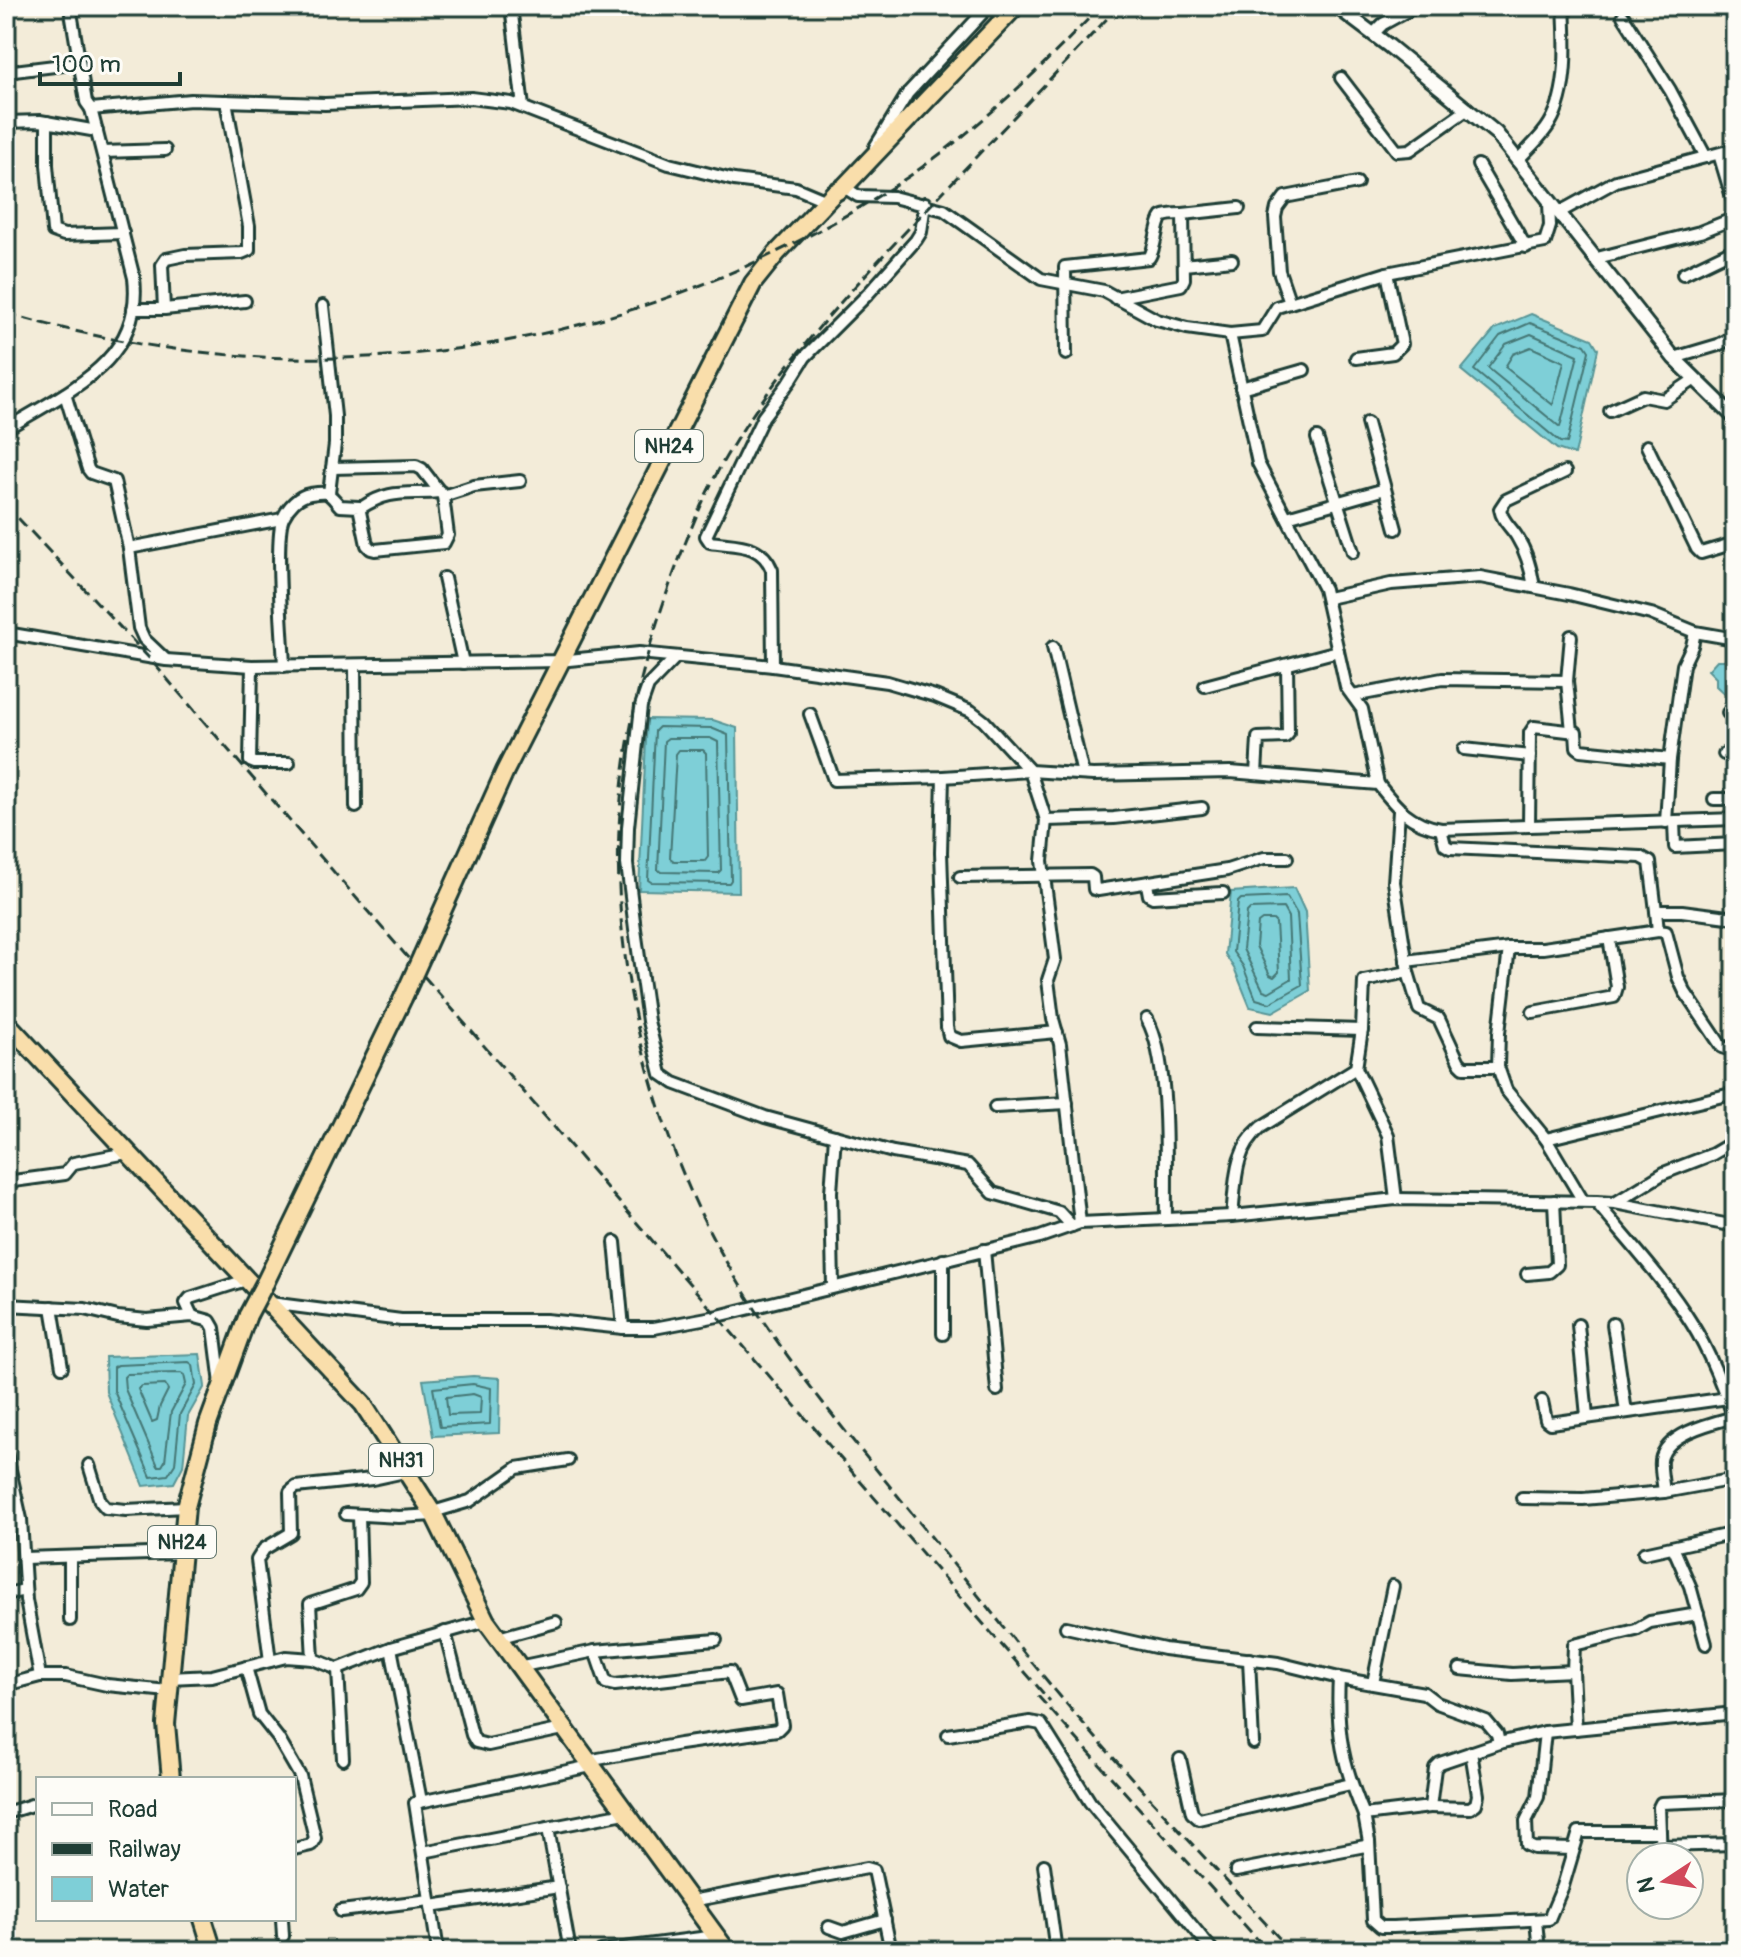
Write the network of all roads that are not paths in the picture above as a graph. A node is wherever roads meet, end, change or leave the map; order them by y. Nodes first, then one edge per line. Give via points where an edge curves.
1 (70, 6) edge
2 (511, 6) edge
3 (989, 6) edge
4 (1016, 6) edge
5 (1336, 6) edge
6 (1416, 6) edge
7 (1564, 6) edge
8 (1623, 16) dead end
9 (1373, 34) junction
10 (79, 63) junction
11 (6, 72) edge
12 (1341, 78) dead end
13 (226, 101) junction
14 (523, 107) junction
15 (91, 109) junction
16 (1468, 109) junction
17 (6, 122) edge
18 (47, 122) junction
19 (97, 131) junction
20 (1735, 149) edge
21 (165, 150) dead end
22 (103, 152) junction
23 (1719, 154) junction
24 (1706, 157) junction
25 (1517, 161) junction
26 (1478, 165) dead end
27 (862, 168) junction
28 (1357, 183) dead end
29 (844, 187) junction
30 (827, 201) junction
31 (925, 203) junction
32 (1735, 207) edge
33 (1239, 208) dead end
34 (1554, 208) junction
35 (1183, 214) junction
36 (1735, 218) edge
37 (123, 233) junction
38 (1526, 247) junction
39 (1735, 249) edge
40 (1597, 258) junction
41 (1232, 260) dead end
42 (1184, 265) junction
43 (1387, 273) junction
44 (1683, 274) dead end
45 (1066, 284) junction
46 (1115, 298) junction
47 (245, 301) dead end
48 (1290, 303) junction
49 (323, 306) dead end
50 (133, 309) junction
51 (164, 309) junction
52 (1230, 334) junction
53 (1735, 336) edge
54 (1066, 354) dead end
55 (1356, 358) dead end
56 (1674, 358) junction
57 (1304, 370) dead end
58 (1695, 379) junction
59 (1241, 388) junction
60 (65, 394) junction
61 (1610, 411) dead end
62 (1735, 418) edge
63 (1367, 423) dead end
64 (6, 429) edge
65 (1317, 438) dead end
66 (1647, 446) dead end
67 (332, 468) junction
68 (1565, 472) dead end
69 (520, 481) dead end
70 (1385, 489) junction
71 (329, 493) junction
72 (442, 494) junction
73 (1338, 503) junction
74 (361, 508) junction
75 (1287, 517) junction
76 (282, 519) junction
77 (1396, 529) dead end
78 (1735, 543) edge
79 (129, 548) junction
80 (1353, 552) dead end
81 (444, 578) dead end
82 (1534, 587) junction
83 (1328, 598) junction
84 (1695, 632) junction
85 (6, 633) edge
86 (1571, 636) dead end
87 (1735, 639) edge
88 (1053, 647) dead end
89 (1338, 651) junction
90 (676, 657) junction
91 (166, 660) junction
92 (559, 661) junction
93 (463, 663) junction
94 (1287, 665) junction
95 (252, 666) junction
96 (284, 666) junction
97 (355, 666) junction
98 (773, 666) junction
99 (1567, 681) junction
100 (1205, 686) dead end
101 (1353, 696) junction
102 (810, 714) dead end
103 (1572, 731) junction
104 (1464, 749) dead end
105 (1530, 756) junction
106 (1670, 759) junction
107 (289, 763) dead end
108 (1030, 771) junction
109 (1083, 774) junction
110 (1256, 774) junction
111 (943, 777) junction
112 (1378, 784) junction
113 (1714, 799) dead end
114 (1735, 799) edge
115 (356, 807) dead end
116 (1202, 808) dead end
117 (1399, 811) junction
118 (1735, 819) edge
119 (1046, 820) junction
120 (1670, 822) junction
121 (1529, 826) junction
122 (1441, 829) junction
123 (1735, 844) edge
124 (1287, 858) dead end
125 (1045, 876) junction
126 (960, 877) dead end
127 (1147, 884) junction
128 (1223, 893) dead end
129 (1656, 911) junction
130 (1735, 918) edge
131 (1658, 931) junction
132 (1609, 938) junction
133 (1509, 948) junction
134 (1407, 966) junction
135 (1533, 1012) dead end
136 (1147, 1019) dead end
137 (6, 1022) edge
138 (1257, 1027) dead end
139 (1362, 1030) junction
140 (1057, 1032) junction
141 (1735, 1051) edge
142 (1498, 1067) junction
143 (1356, 1068) junction
144 (1735, 1093) edge
145 (1067, 1103) junction
146 (995, 1107) dead end
147 (835, 1136) junction
148 (1546, 1139) junction
149 (1735, 1141) edge
150 (127, 1153) junction
151 (6, 1182) edge
152 (1396, 1199) junction
153 (1554, 1201) junction
154 (1583, 1201) junction
155 (1596, 1202) junction
156 (1615, 1203) junction
157 (1232, 1216) junction
158 (1166, 1219) junction
159 (1076, 1224) junction
160 (1735, 1226) edge
161 (615, 1242) dead end
162 (984, 1250) junction
163 (943, 1260) junction
164 (1527, 1274) dead end
165 (246, 1280) junction
166 (833, 1286) junction
167 (268, 1302) junction
168 (6, 1305) edge
169 (52, 1307) junction
170 (192, 1316) junction
171 (1613, 1324) dead end
172 (1578, 1325) dead end
173 (623, 1328) junction
174 (943, 1334) dead end
175 (62, 1367) dead end
176 (221, 1386) junction
177 (997, 1390) dead end
178 (1732, 1398) edge
179 (1542, 1401) dead end
180 (1626, 1412) junction
181 (1587, 1416) junction
182 (1734, 1419) edge
183 (6, 1452) edge
184 (568, 1460) dead end
185 (89, 1465) dead end
186 (409, 1471) junction
187 (1735, 1479) edge
188 (1664, 1492) junction
189 (1522, 1498) dead end
190 (186, 1507) junction
191 (434, 1513) junction
192 (346, 1514) dead end
193 (359, 1515) junction
194 (1735, 1533) edge
195 (1673, 1547) junction
196 (181, 1553) junction
197 (1644, 1553) dead end
198 (70, 1557) junction
199 (24, 1558) junction
200 (1393, 1586) dead end
201 (25, 1590) junction
202 (6, 1594) edge
203 (1698, 1614) junction
204 (70, 1620) dead end
205 (486, 1621) junction
206 (556, 1622) dead end
207 (1066, 1627) dead end
208 (445, 1632) junction
209 (498, 1638) junction
210 (716, 1640) dead end
211 (1706, 1644) dead end
212 (391, 1648) junction
213 (595, 1651) junction
214 (313, 1659) junction
215 (1249, 1659) junction
216 (270, 1661) junction
217 (246, 1667) junction
218 (518, 1667) junction
219 (338, 1669) junction
220 (1460, 1669) dead end
221 (1573, 1671) junction
222 (40, 1676) junction
223 (1339, 1678) junction
224 (1373, 1683) junction
225 (168, 1684) junction
226 (6, 1685) edge
227 (1735, 1713) edge
228 (563, 1729) junction
229 (1576, 1729) junction
230 (1545, 1732) junction
231 (948, 1735) dead end
232 (1253, 1743) dead end
233 (1499, 1743) junction
234 (1471, 1752) junction
235 (343, 1759) dead end
236 (1180, 1759) dead end
237 (589, 1764) junction
238 (171, 1777) edge
239 (1351, 1784) junction
240 (1735, 1800) edge
241 (421, 1801) junction
242 (36, 1804) edge
243 (1430, 1807) junction
244 (6, 1813) edge
245 (625, 1813) junction
246 (1364, 1815) junction
247 (548, 1828) junction
248 (1660, 1832) junction
249 (1660, 1841) edge
250 (1369, 1842) junction
251 (1735, 1844) edge
252 (1705, 1847) edge
253 (296, 1848) edge
254 (1573, 1849) junction
255 (423, 1852) junction
256 (1044, 1865) dead end
257 (1236, 1871) dead end
258 (559, 1887) junction
259 (691, 1901) junction
260 (431, 1903) junction
261 (341, 1911) dead end
262 (885, 1920) junction
263 (204, 1921) edge
264 (282, 1921) edge
265 (1536, 1921) junction
266 (829, 1927) dead end
267 (283, 1936) dead end
268 (716, 1936) junction
269 (621, 1950) edge
270 (213, 1951) edge
271 (438, 1951) edge
272 (570, 1951) edge
273 (601, 1951) edge
274 (727, 1951) edge
275 (891, 1951) edge
276 (1056, 1951) edge
277 (1213, 1951) edge
278 (1539, 1951) edge

1 - 10 street
2 - 14 street
3 - 27 street via 908,93
4 - 27 highway, NH24
5 - 9 street
6 - 9 street
7 - 25 street via 1557,109 1549,126
8 - 24 street
9 - 16 street
10 - 11 street
10 - 15 street
12 - 16 street via 1395,150 1402,152
13 - 14 street via 325,104 471,98
13 - 15 street
13 - 51 street via 249,250 166,259
14 - 30 street via 669,164 796,188
15 - 19 street
16 - 25 street
17 - 18 street
18 - 19 street
18 - 37 street via 53,231
19 - 22 street
20 - 23 street
21 - 22 street
22 - 37 street
23 - 24 street
23 - 32 street
24 - 34 street via 1643,171
25 - 34 street
26 - 38 street
27 - 29 highway, NH24
28 - 48 street via 1285,197 1277,208 1279,271
29 - 30 highway, NH24
29 - 31 street via 858,196
30 - 92 highway, NH24 via 753,283
31 - 45 street via 944,210 1041,279
31 - 98 street via 916,240 811,349 763,417 706,536 710,542 751,547 767,557 772,570
33 - 35 street
34 - 38 street via 1545,242
34 - 40 street
35 - 42 street
35 - 45 street via 1161,219 1149,258 1067,266
36 - 40 street
37 - 50 street via 136,296
38 - 43 street
39 - 44 street
40 - 56 street
41 - 42 street
42 - 46 street via 1181,285
43 - 48 street
43 - 55 street via 1402,344 1393,353
45 - 46 street
45 - 54 street
46 - 52 street via 1157,320
47 - 51 street
48 - 52 street via 1277,307 1262,331
49 - 67 street via 335,416
50 - 51 street
50 - 60 street via 128,331 111,358
52 - 59 street
53 - 56 street
56 - 58 street
57 - 59 street
58 - 61 street via 1664,400 1643,396
58 - 62 street
59 - 75 street via 1258,463
60 - 64 street
60 - 79 street via 88,469 114,481
63 - 70 street
65 - 73 street
66 - 78 street via 1697,549 1703,553
67 - 71 street
67 - 72 street via 416,466
68 - 82 street via 1506,500 1500,509 1525,551
69 - 72 street
70 - 73 street
70 - 77 street
71 - 74 street via 340,506
71 - 76 street via 305,494
72 - 74 street via 392,493
72 - 74 street via 448,535 440,544 371,549
73 - 75 street
73 - 80 street
75 - 83 street
76 - 79 street
76 - 96 street
79 - 91 street via 139,628
81 - 93 street
82 - 83 street via 1480,577 1391,584
82 - 84 street via 1651,614
83 - 89 street
84 - 87 street
84 - 106 street via 1683,665
85 - 91 street
86 - 99 street
88 - 109 street
89 - 94 street
89 - 101 street
90 - 92 street via 639,653
90 - 98 street
90 - 147 street via 648,686 641,706 628,827 635,929 658,1068 665,1080
91 - 95 street
92 - 93 street
92 - 176 highway, NH24, bridge via 248,1315
93 - 97 street
94 - 100 street
94 - 110 street via 1288,734 1258,738
95 - 96 street
95 - 107 street via 251,762
96 - 97 street
97 - 115 street
98 - 108 street via 887,682 935,696 984,721
99 - 101 street via 1442,679
99 - 103 street
101 - 112 street via 1362,709
102 - 111 street via 834,780
103 - 105 street via 1534,727
103 - 106 street via 1581,750
104 - 105 street
105 - 121 street
106 - 120 street
108 - 109 street
108 - 111 street
108 - 119 street
109 - 110 street
110 - 112 street
111 - 140 street via 949,1036 961,1041
112 - 117 street
113 - 114 street
116 - 119 street
117 - 122 street via 1426,827
117 - 134 street via 1394,882
118 - 120 street
119 - 125 street
120 - 121 street
120 - 123 street via 1675,847
121 - 122 street
122 - 129 street via 1450,848 1641,857 1650,862
124 - 127 street via 1264,858
125 - 126 street
125 - 127 street via 1092,875 1098,890
125 - 140 street via 1055,959 1048,980
127 - 128 street via 1153,897
129 - 130 street
129 - 131 street
131 - 132 street
131 - 141 street via 1666,932 1678,977 1693,1003 1722,1047
132 - 133 street
132 - 135 street via 1614,997
133 - 134 street
133 - 142 street
134 - 139 street via 1364,981
134 - 142 street via 1419,1009 1439,1019 1459,1062 1470,1068
136 - 158 street via 1162,1077
137 - 150 highway, NH31
138 - 139 street
139 - 143 street
140 - 145 street
142 - 148 street via 1506,1090
143 - 152 street via 1388,1135
143 - 157 street via 1247,1139 1239,1157
144 - 148 street
145 - 146 street
145 - 159 street
147 - 159 street via 968,1165 993,1193 1059,1212
147 - 166 street
148 - 154 street
149 - 156 street via 1664,1173
150 - 151 street via 74,1163 65,1174
150 - 165 highway, NH31
152 - 153 street
152 - 157 street
153 - 154 street
153 - 164 street via 1557,1265 1549,1272
154 - 155 street
155 - 156 street
155 - 178 street via 1693,1326
156 - 160 street
157 - 158 street
158 - 159 street
159 - 162 street
161 - 173 street
162 - 163 street
162 - 177 street
163 - 166 street
163 - 174 street
165 - 167 highway, NH31
165 - 170 street via 190,1298 186,1303
166 - 173 street via 666,1326
167 - 173 street via 401,1320 546,1320
167 - 186 highway, NH31 via 363,1404
168 - 169 street
169 - 170 street via 147,1320
169 - 175 street
170 - 176 street via 210,1321 214,1328
171 - 180 street
172 - 181 street
176 - 190 highway, NH24
178 - 180 street
178 - 182 street
179 - 181 street via 1547,1423
180 - 181 street
182 - 188 street via 1687,1430 1667,1449 1661,1460
183 - 199 street
184 - 191 street via 517,1468 470,1501
185 - 190 street via 106,1508
186 - 191 highway, NH31
186 - 216 street via 290,1492 291,1533 264,1549 257,1560
187 - 188 street
188 - 189 street
190 - 196 highway, NH24
191 - 193 street
191 - 205 highway, NH31
192 - 193 street
193 - 214 street via 361,1582 356,1589 310,1604
194 - 195 street
195 - 197 street
195 - 203 street
196 - 198 street
196 - 225 highway, NH24
198 - 199 street
198 - 204 street
199 - 201 street
200 - 224 street
201 - 202 street
201 - 222 street
203 - 211 street
203 - 221 street via 1576,1644
205 - 208 street
205 - 209 highway, NH31
206 - 209 street
207 - 215 street via 1164,1649
208 - 212 street
208 - 228 street via 476,1742 488,1745
209 - 218 highway, NH31
210 - 213 street
212 - 219 street
212 - 241 street
213 - 218 street
213 - 237 street via 603,1679 615,1685 730,1672 741,1700 777,1694 782,1725
214 - 216 street
214 - 219 street
215 - 223 street
215 - 232 street
216 - 217 street
217 - 225 street
217 - 253 street via 259,1714 305,1787 314,1842
218 - 228 highway, NH31
219 - 235 street
220 - 221 street via 1512,1674
221 - 229 street
222 - 225 street via 107,1685
222 - 226 street
223 - 224 street
223 - 239 street via 1340,1742
224 - 233 street via 1424,1693 1486,1721
225 - 238 highway, NH24
227 - 229 street
228 - 237 highway, NH31
229 - 230 street
230 - 233 street
230 - 254 street via 1538,1797 1526,1821 1527,1845
231 - 277 street via 1041,1724 1090,1802
233 - 234 street
234 - 243 street via 1435,1768
234 - 243 street via 1476,1804
236 - 239 street via 1192,1813 1199,1819
237 - 241 street
237 - 245 highway, NH31
239 - 246 street
240 - 248 street via 1661,1803
241 - 255 street via 414,1807
242 - 244 street
243 - 246 street
245 - 247 street
245 - 259 highway, NH31
246 - 250 street
247 - 255 street
247 - 258 street
248 - 249 street
248 - 254 street via 1579,1832
250 - 257 street
250 - 265 street via 1376,1925
251 - 252 street
254 - 265 street via 1553,1913
255 - 260 street
256 - 276 street
258 - 260 street
258 - 272 street
259 - 262 street via 867,1868 874,1870
259 - 268 highway, NH31
260 - 261 street
260 - 271 street
262 - 266 street via 843,1932
262 - 275 street
263 - 270 highway
264 - 267 street
265 - 278 street
268 - 269 street
268 - 274 highway, NH31
269 - 273 street

